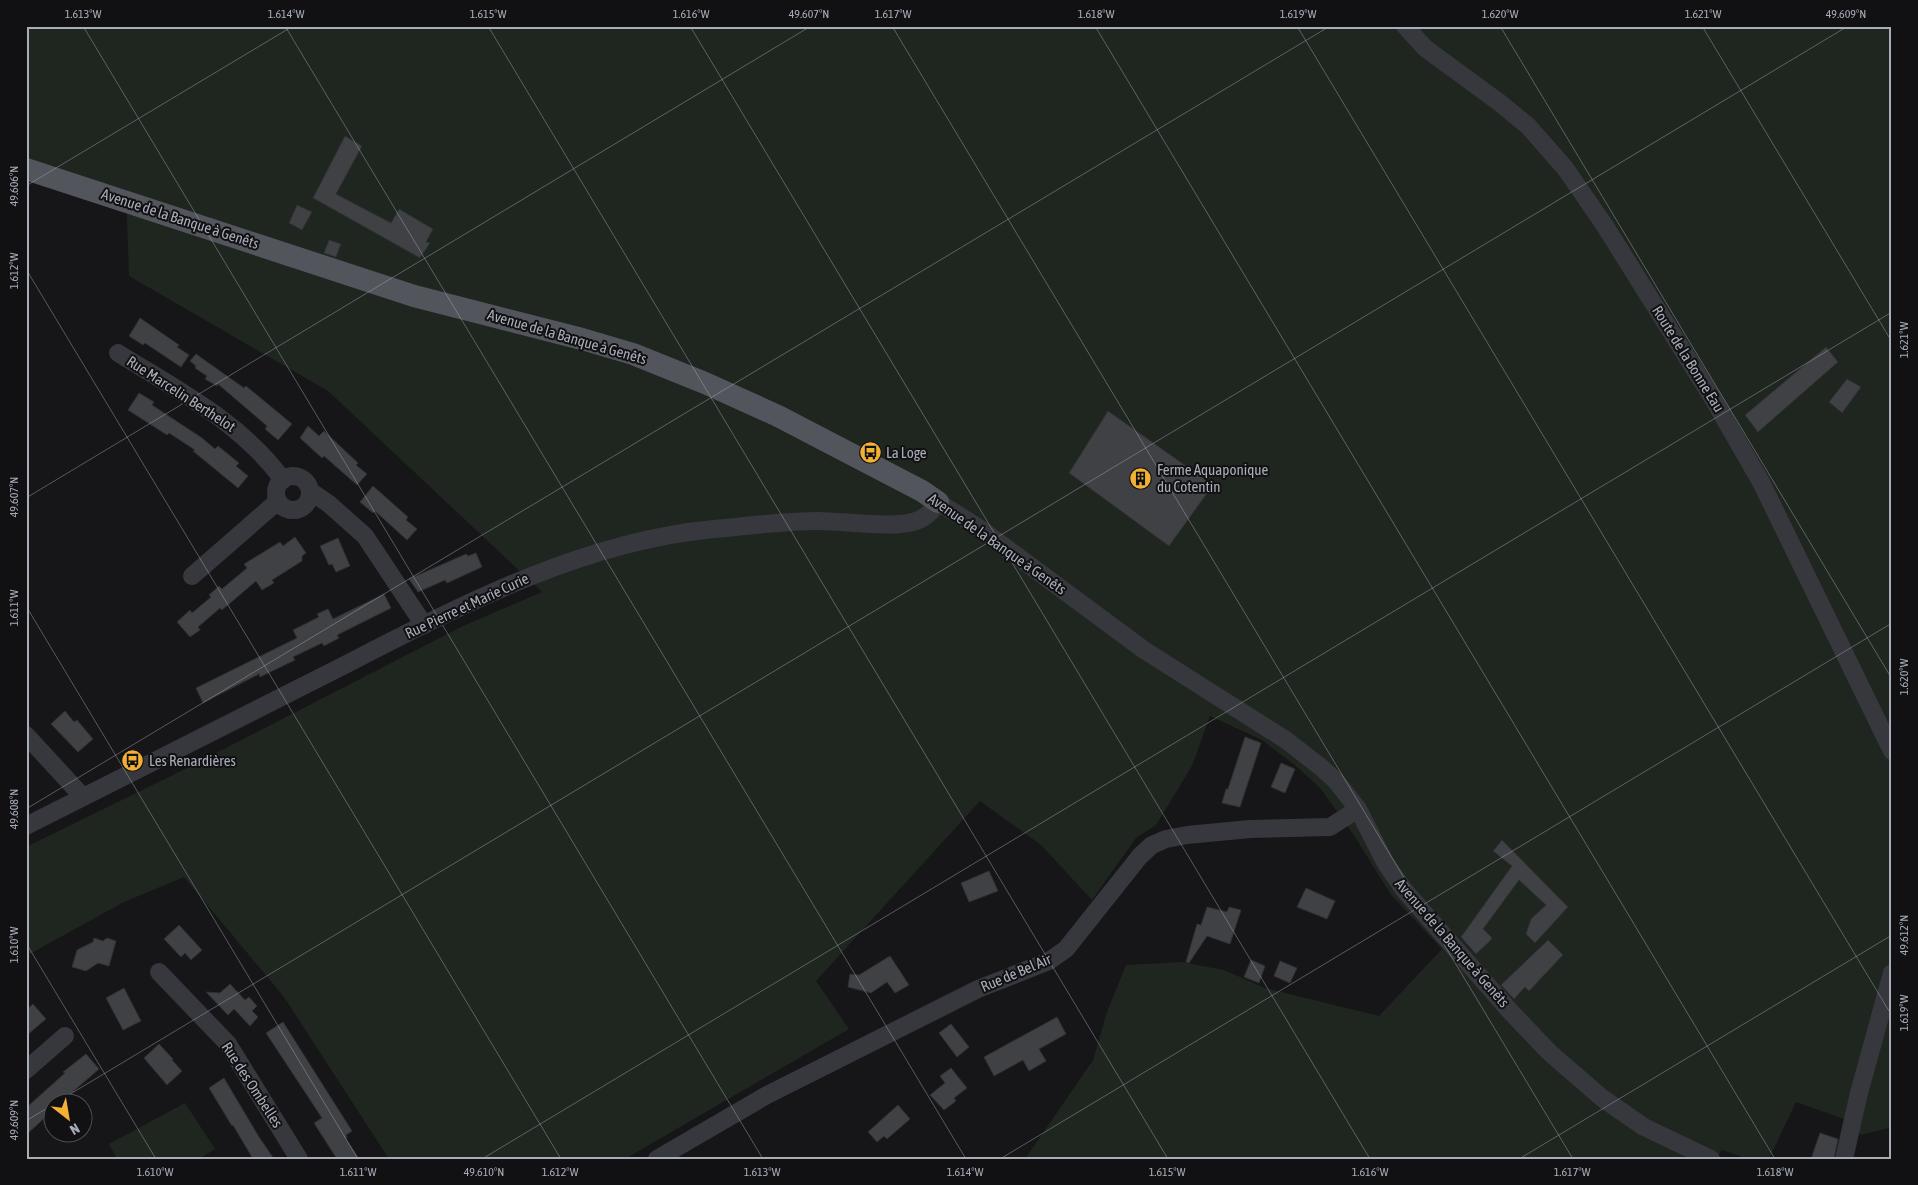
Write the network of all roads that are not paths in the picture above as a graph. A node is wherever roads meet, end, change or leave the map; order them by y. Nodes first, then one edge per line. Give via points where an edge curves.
1 (1405, 26) edge
2 (26, 168) edge
3 (118, 353) dead end
4 (283, 480) junction
5 (310, 491) junction
6 (278, 501) junction
7 (938, 502) junction
8 (192, 576) dead end
9 (424, 624) junction
10 (26, 735) edge
11 (1892, 751) edge
12 (83, 797) junction
13 (1358, 809) junction
14 (26, 826) edge
15 (159, 972) dead end
16 (1892, 973) edge
17 (65, 1036) dead end
18 (26, 1070) edge
19 (299, 1159) edge
20 (658, 1159) edge
21 (1711, 1159) edge
22 (1844, 1159) edge

1 - 11 street, Route de la Bonne Eau via 1430,52 1528,126 1565,168 1605,226 1761,482
2 - 7 main road, Avenue de la Banque à Genêts via 414,296 633,354 778,416
3 - 4 street, Rue Marcelin Berthelot via 234,427
4 - 5 street via 300,478 309,485
4 - 6 street via 276,490
5 - 6 street via 305,506 295,510 285,508
5 - 9 street via 365,536
6 - 8 street
7 - 9 street, Rue Pierre et Marie Curie via 930,514 916,522 815,521 710,530 642,541 510,584
7 - 13 street, Avenue de la Banque à Genêts via 982,530 1144,650 1301,751 1336,781
9 - 12 street, Rue Pierre et Marie Curie
10 - 12 street
12 - 14 street, Rue Pierre et Marie Curie
13 - 20 street, Rue de Bel Air via 1330,828 1224,831 1166,839 1152,845 1066,949 1049,962 978,989 767,1095
13 - 21 street, Avenue de la Banque à Genêts via 1385,862 1404,890 1549,1052 1602,1098 1644,1127
15 - 19 street, Rue des Ombelles via 228,1044
16 - 22 street
17 - 18 street

